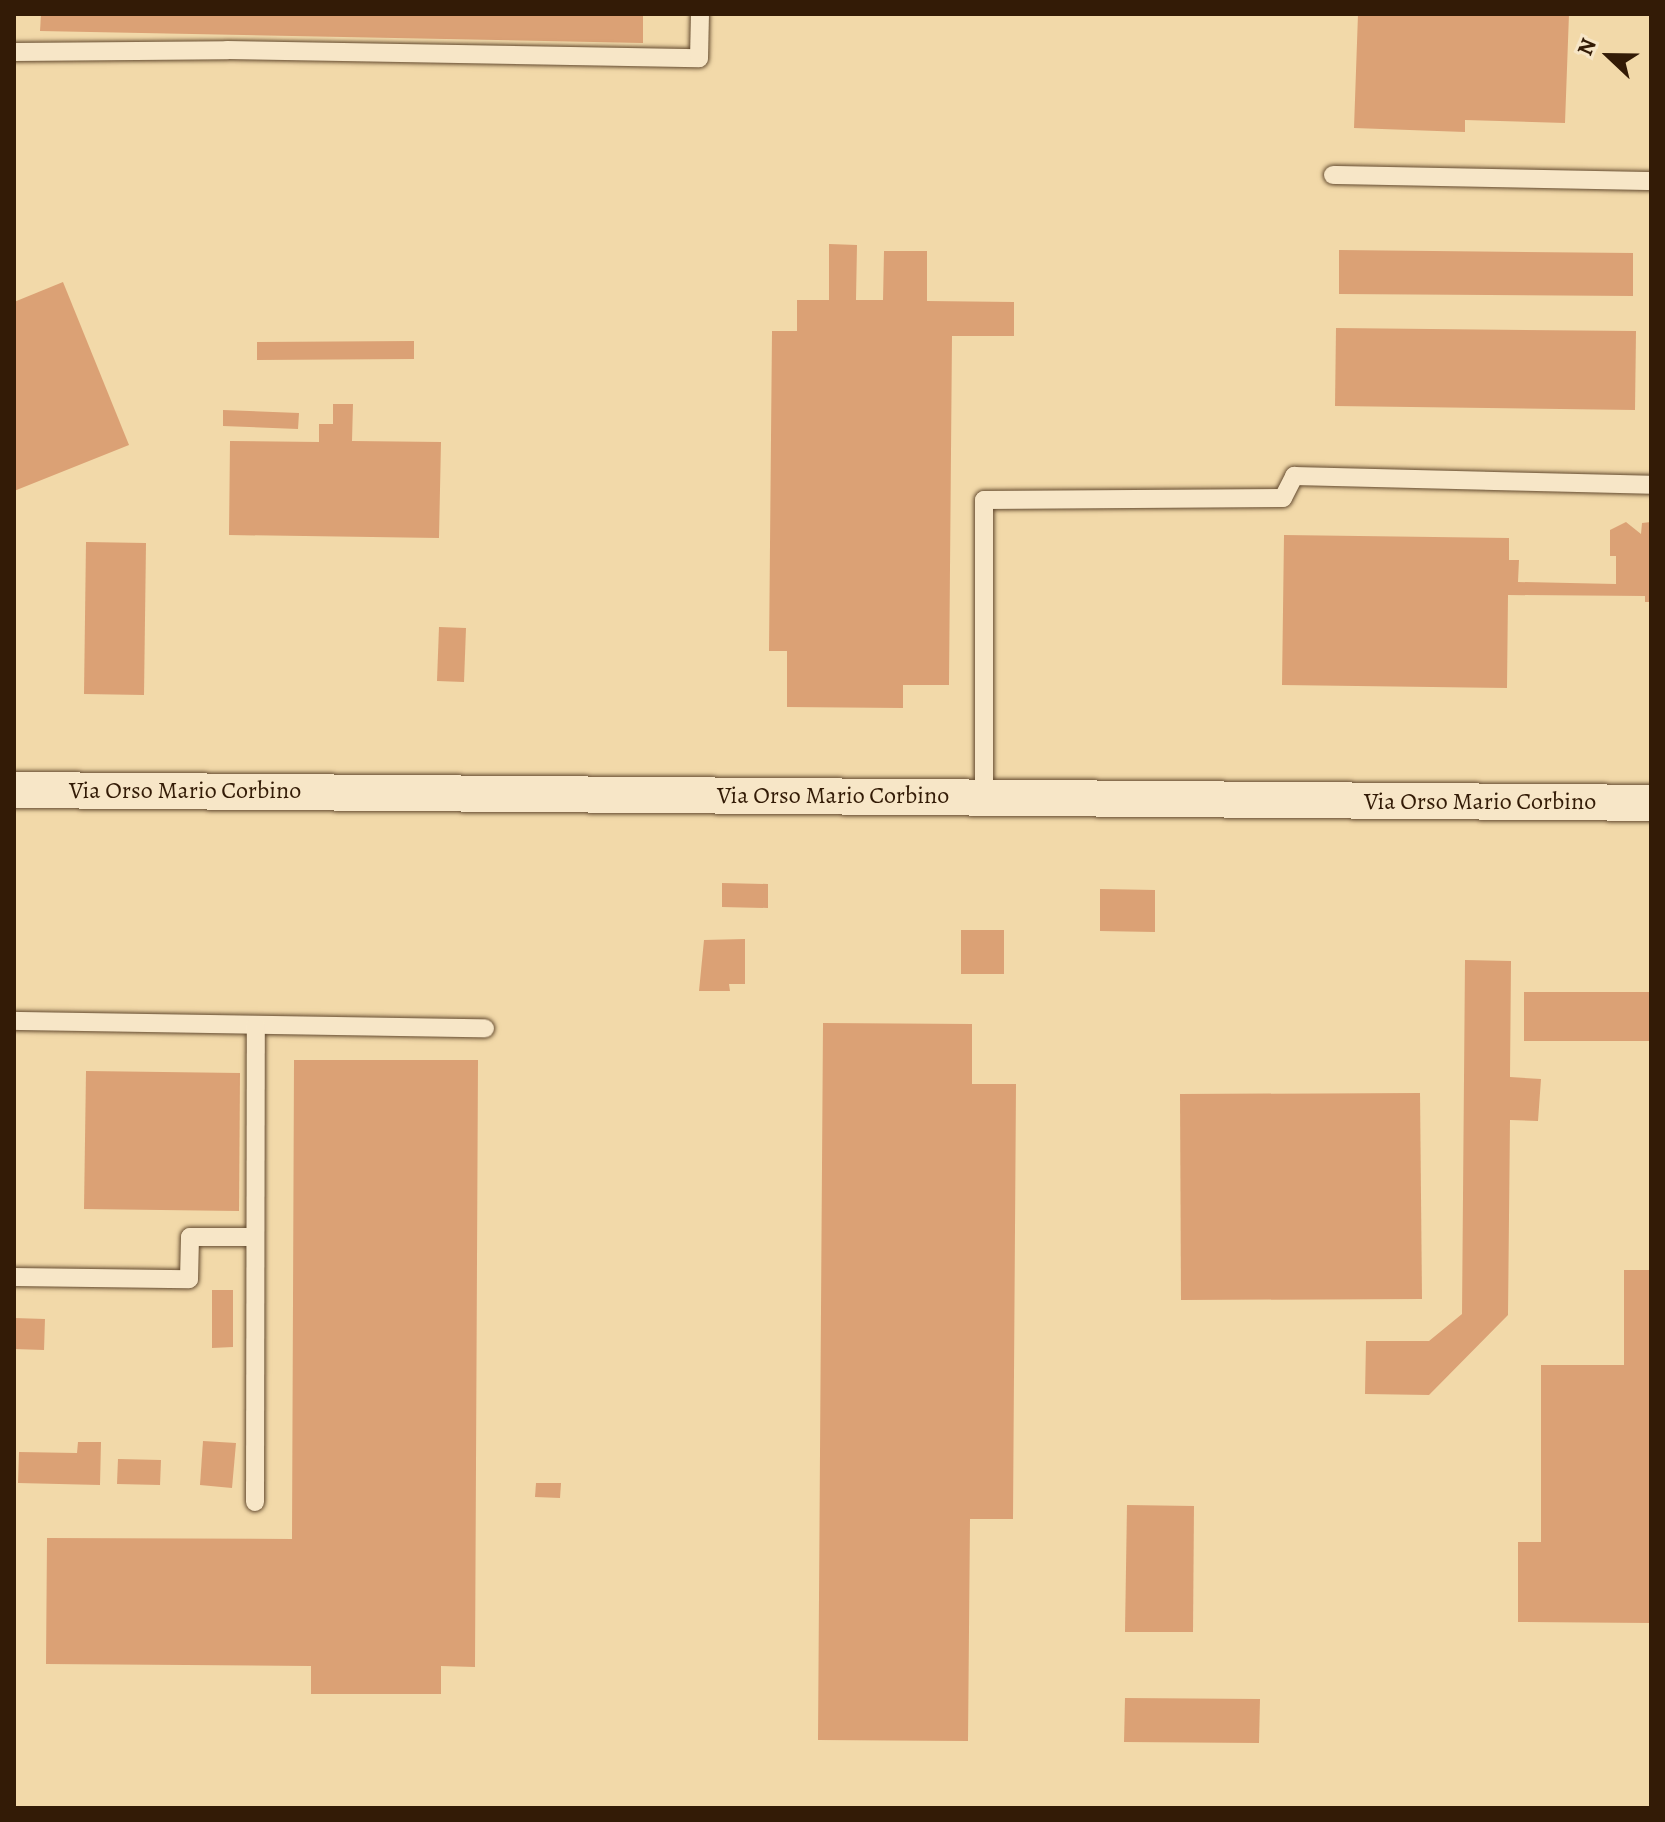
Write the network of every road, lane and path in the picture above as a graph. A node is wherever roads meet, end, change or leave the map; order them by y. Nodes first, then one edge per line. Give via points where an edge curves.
1 (700, 14) edge
2 (14, 52) edge
3 (1333, 175) dead end
4 (1651, 181) edge
5 (1651, 485) edge
6 (14, 790) edge
7 (984, 797) junction
8 (1651, 803) edge
9 (14, 1021) edge
10 (256, 1025) junction
11 (485, 1028) dead end
12 (253, 1237) junction
13 (14, 1277) edge
14 (255, 1502) dead end

1 - 2 lane via 699,58
3 - 4 lane
5 - 7 lane via 1294,476 1283,498 984,500
6 - 7 street, Via Orso Mario Corbino
7 - 8 street, Via Orso Mario Corbino
9 - 10 lane
10 - 11 lane
10 - 12 lane
12 - 13 lane via 190,1237 189,1279
12 - 14 lane

